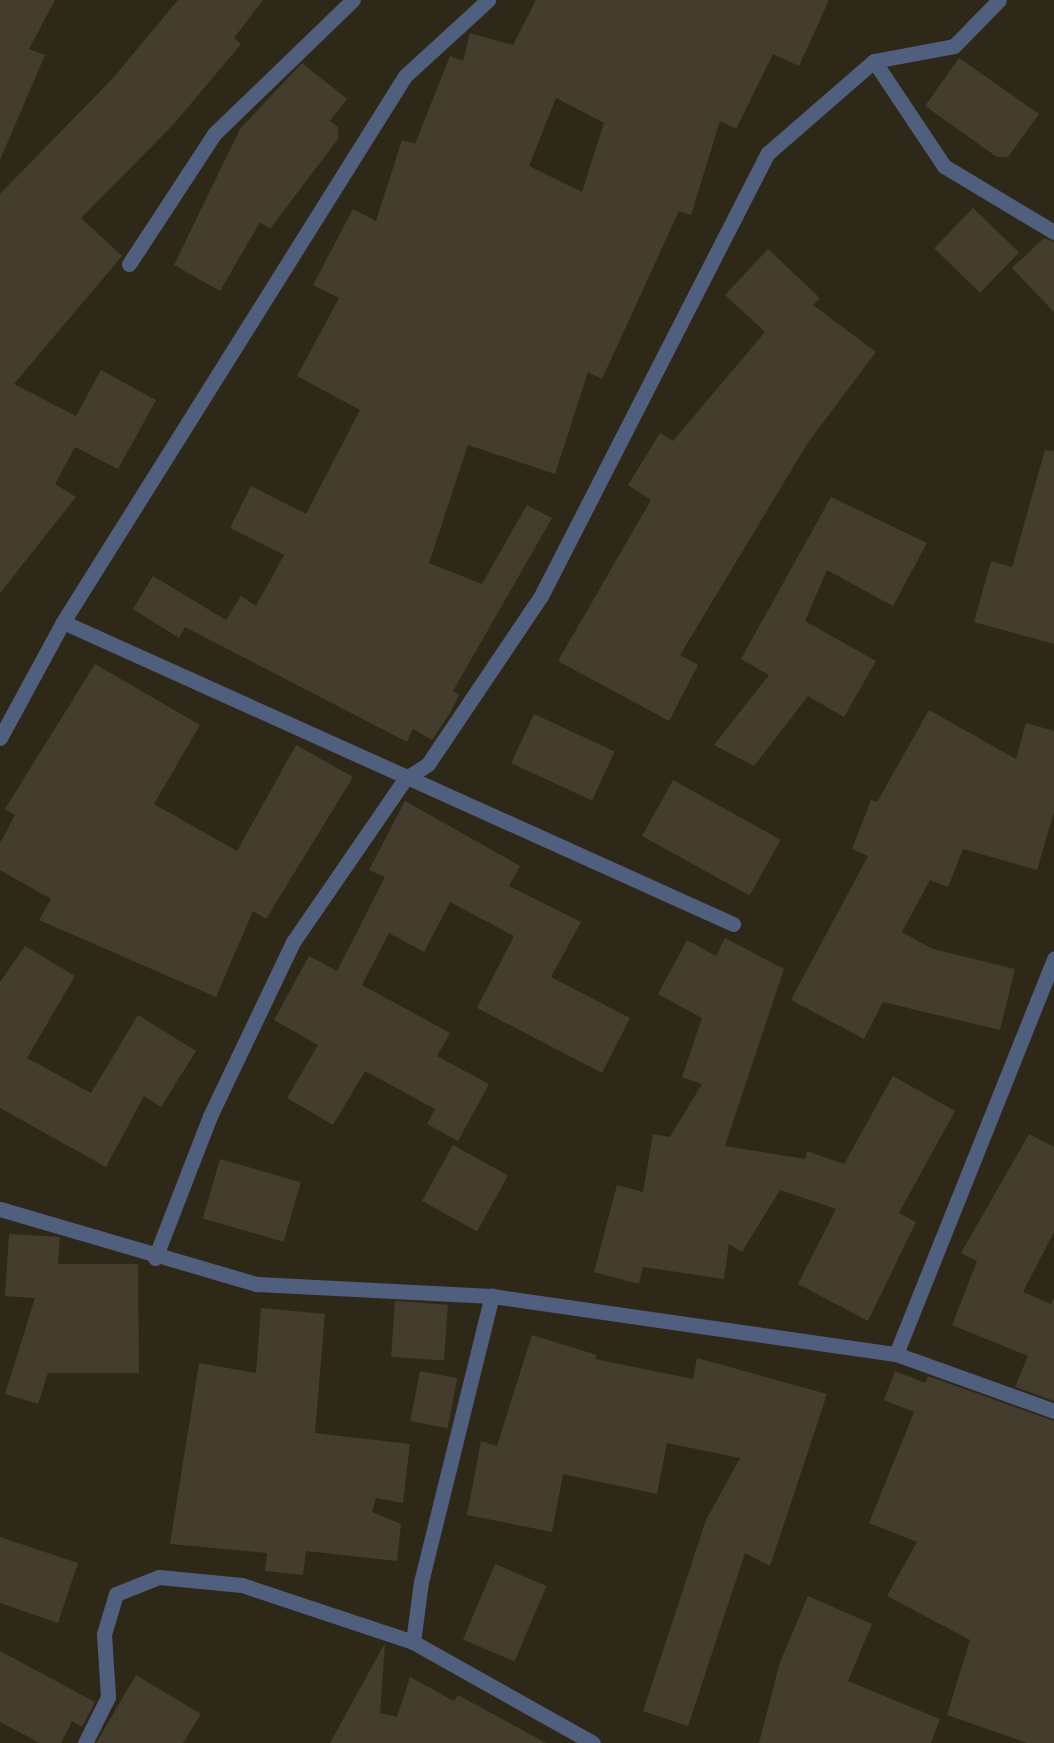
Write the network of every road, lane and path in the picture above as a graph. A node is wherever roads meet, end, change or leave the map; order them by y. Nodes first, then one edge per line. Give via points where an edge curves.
1 (353, 0) edge
2 (488, 0) edge
3 (999, 0) edge
4 (874, 61) junction
5 (1054, 232) edge
6 (129, 264) dead end
7 (63, 622) junction
8 (0, 738) edge
9 (405, 778) junction
10 (733, 924) dead end
11 (1054, 958) edge
12 (0, 1209) edge
13 (154, 1258) junction
14 (492, 1296) junction
15 (896, 1354) junction
16 (1054, 1411) edge
17 (413, 1642) junction
18 (85, 1743) edge
19 (593, 1743) edge

1 - 6 street via 214,134
2 - 7 street via 405,76
3 - 4 street via 954,46
4 - 5 street via 944,166
4 - 9 street via 768,153 541,596 428,764
7 - 8 street
7 - 9 street
9 - 10 street
9 - 13 street via 293,942 210,1116
11 - 15 street
12 - 13 street
13 - 14 street via 257,1284
14 - 15 street
14 - 17 street via 421,1582
15 - 16 street
17 - 18 street via 242,1585 159,1576 116,1594 104,1634 108,1697
17 - 19 street

